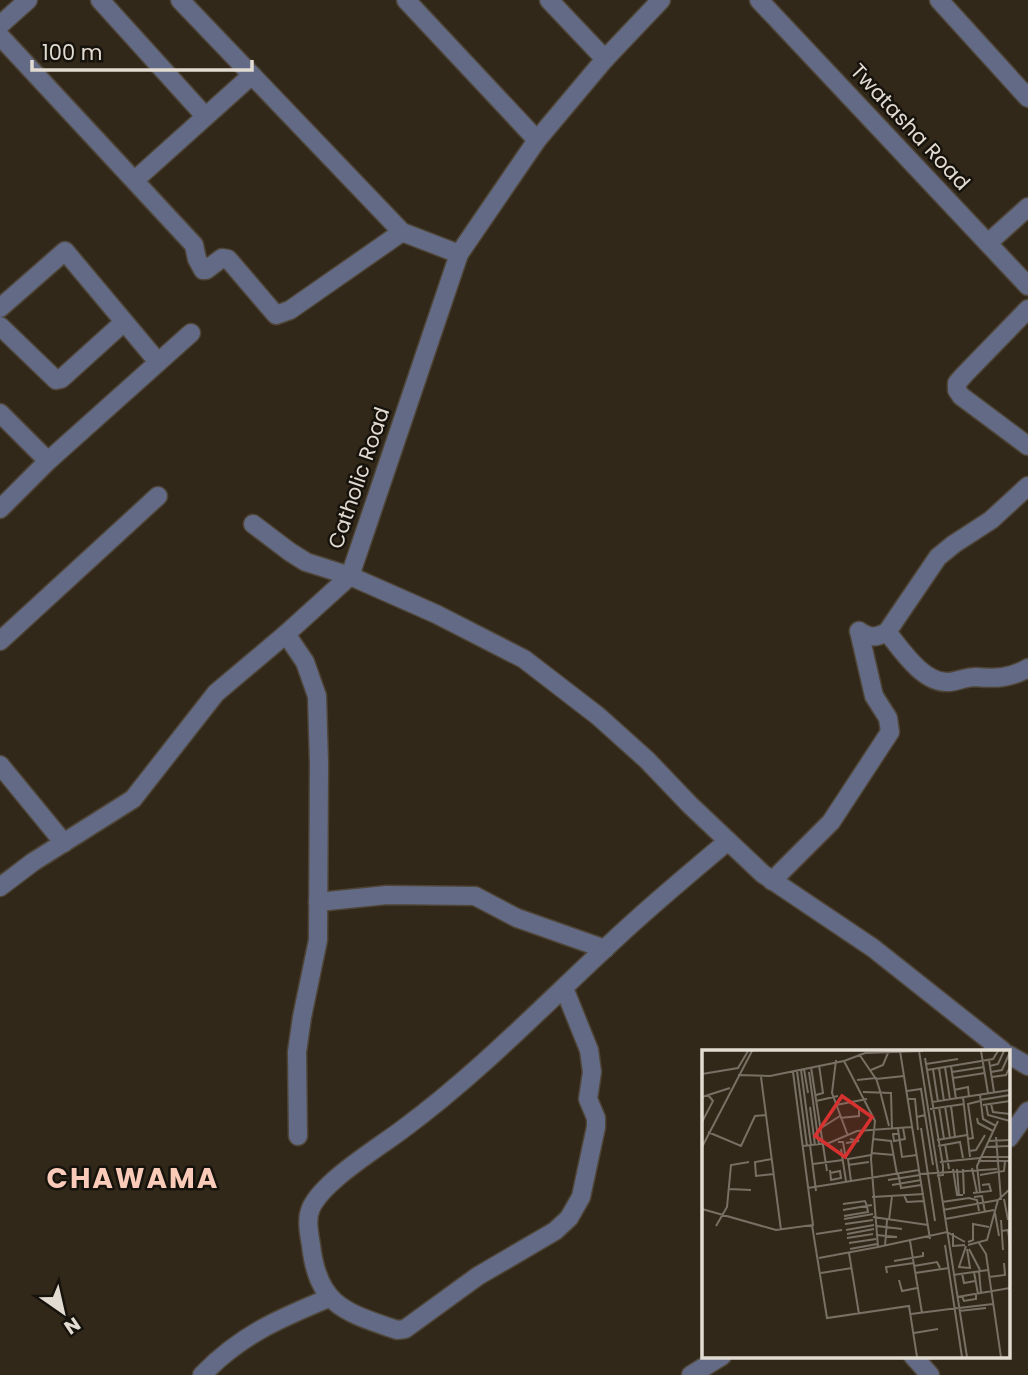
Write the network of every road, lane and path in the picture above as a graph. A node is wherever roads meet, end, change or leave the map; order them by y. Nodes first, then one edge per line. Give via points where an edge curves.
1 (28, 0) edge
2 (100, 0) edge
3 (180, 0) edge
4 (406, 0) edge
5 (549, 0) edge
6 (660, 0) edge
7 (759, 0) edge
8 (939, 0) edge
9 (0, 25) edge
10 (0, 36) edge
11 (605, 59) junction
12 (252, 75) junction
13 (1028, 98) edge
14 (205, 116) junction
15 (537, 141) junction
16 (135, 180) junction
17 (1028, 207) edge
18 (402, 232) junction
19 (988, 243) junction
20 (460, 254) junction
21 (1028, 286) edge
22 (0, 308) edge
23 (1028, 309) edge
24 (124, 322) junction
25 (0, 326) edge
26 (191, 333) dead end
27 (158, 362) junction
28 (0, 413) edge
29 (1028, 446) edge
30 (48, 461) junction
31 (1028, 486) edge
32 (158, 496) dead end
33 (0, 509) edge
34 (253, 524) dead end
35 (350, 576) junction
36 (887, 632) junction
37 (286, 634) junction
38 (0, 641) edge
39 (1028, 668) edge
40 (0, 765) edge
41 (728, 841) junction
42 (64, 843) junction
43 (772, 881) junction
44 (0, 887) edge
45 (317, 902) junction
46 (605, 949) junction
47 (564, 988) junction
48 (1002, 1050) edge
49 (1010, 1056) edge
50 (1028, 1066) edge
51 (1028, 1111) edge
52 (298, 1136) dead end
53 (1010, 1137) edge
54 (329, 1298) junction
55 (719, 1358) edge
56 (915, 1358) edge
57 (202, 1375) edge
58 (691, 1375) edge
59 (930, 1375) edge

1 - 9 street
2 - 14 street
3 - 12 street
4 - 15 street
5 - 11 street
6 - 11 street, Catholic Road
7 - 19 street, Twatasha Road
8 - 13 street
10 - 16 street
11 - 15 street, Catholic Road
12 - 14 street
12 - 18 street
14 - 16 street
15 - 20 street, Catholic Road
16 - 18 street via 194,245 203,270 228,259 276,315 290,310
17 - 19 street
18 - 20 street
19 - 21 street, Twatasha Road
20 - 35 street, Catholic Road
22 - 24 street via 65,251
23 - 29 street via 957,383 961,396
24 - 25 street via 56,380
24 - 27 street
26 - 27 street
27 - 30 street
28 - 30 street
30 - 33 street
31 - 36 street via 991,520 938,557
32 - 38 street
34 - 35 street via 306,562
35 - 37 street, Catholic Road
35 - 41 street via 524,659 648,760
36 - 39 street via 922,671 939,681 1005,678
36 - 43 street via 868,637 859,631 874,695 890,726 887,738 831,822
37 - 42 street, Catholic Road via 216,693 134,799
37 - 45 street via 305,662 317,696
40 - 42 street
41 - 43 street
41 - 46 street
42 - 44 street, Catholic Road
43 - 48 street via 873,948
45 - 46 street via 387,895 475,896 517,918
45 - 52 street via 317,940 297,1052
46 - 47 street
47 - 54 street via 492,1056 319,1195 308,1222 317,1278
47 - 54 street via 589,1050 588,1099 596,1118 581,1197 569,1218 405,1329 349,1313
49 - 50 street
51 - 53 street
54 - 57 street via 249,1335
55 - 58 street
56 - 59 street

